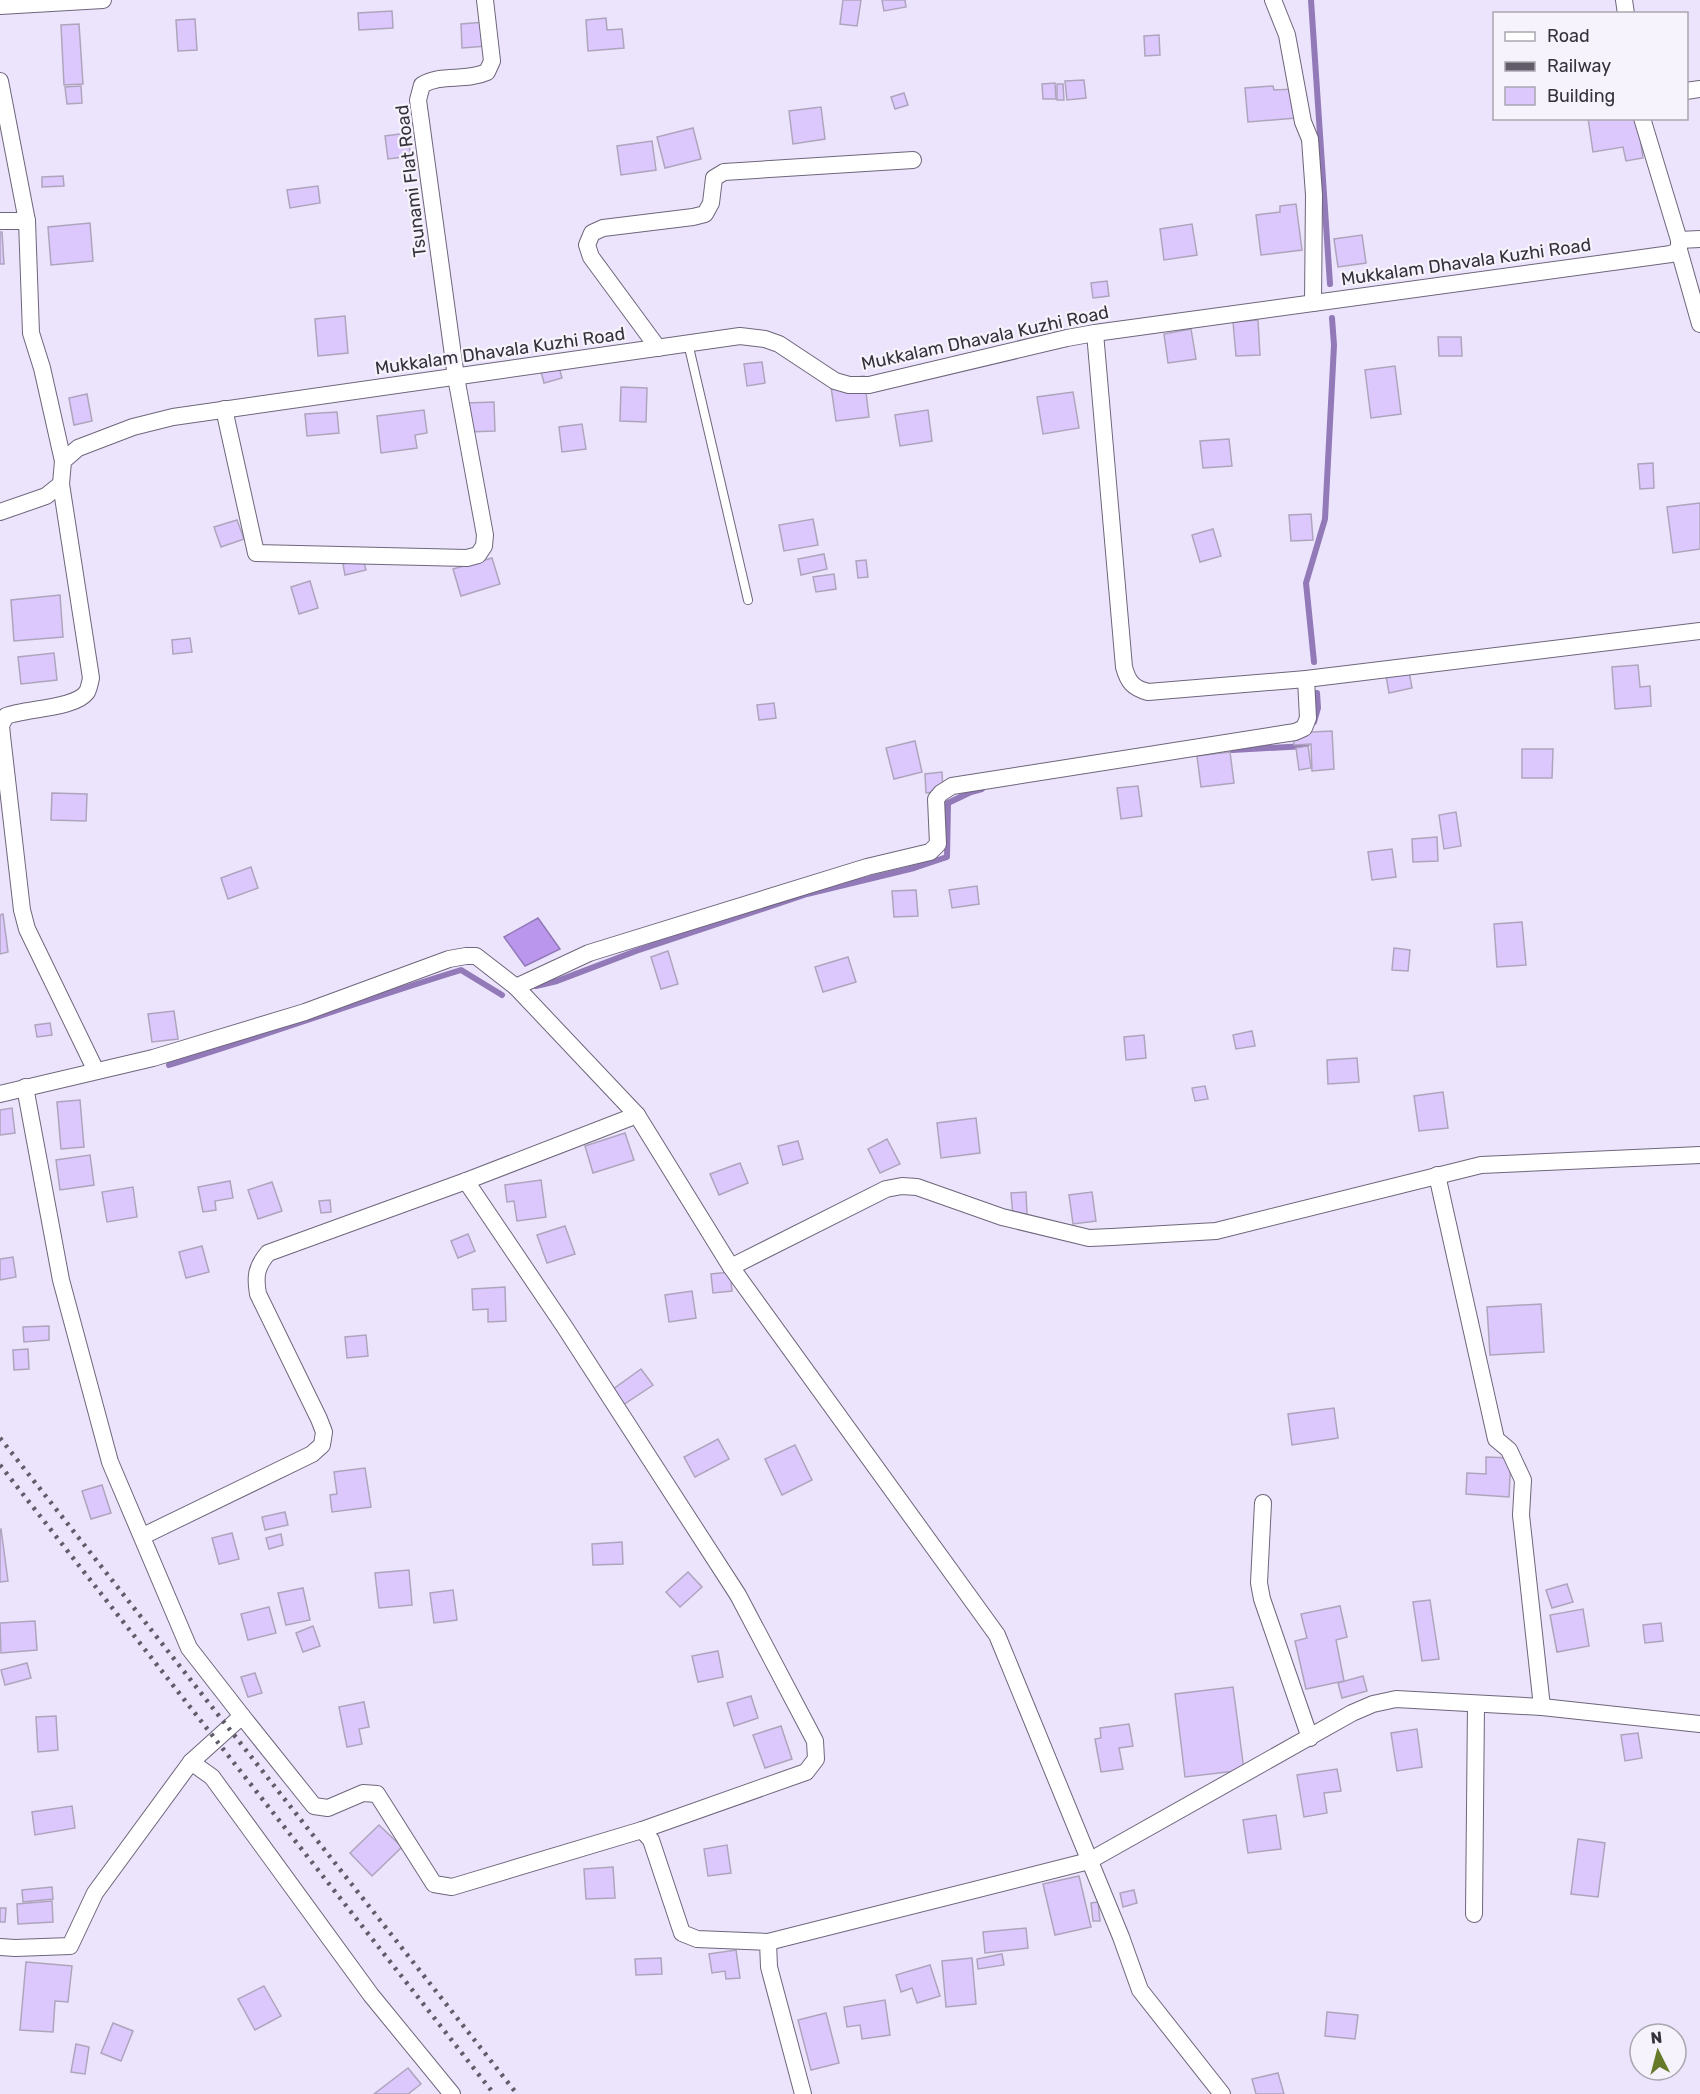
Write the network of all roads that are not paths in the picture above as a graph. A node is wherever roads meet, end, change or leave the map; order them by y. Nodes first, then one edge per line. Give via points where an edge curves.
1 (102, 0) edge
2 (484, 0) edge
3 (1273, 0) edge
4 (0, 6) edge
5 (0, 81) edge
6 (1643, 120) edge
7 (913, 160) dead end
8 (0, 221) edge
9 (27, 221) junction
10 (1700, 239) edge
11 (1679, 245) junction
12 (1313, 303) junction
13 (1700, 324) edge
14 (1095, 333) junction
15 (688, 343) junction
16 (658, 348) junction
17 (456, 377) junction
18 (224, 409) junction
19 (63, 461) junction
20 (61, 484) junction
21 (0, 512) edge
22 (748, 600) dead end
23 (1700, 631) edge
24 (1306, 679) junction
25 (1, 725) edge
26 (516, 987) junction
27 (96, 1071) junction
28 (25, 1087) junction
29 (0, 1094) edge
30 (638, 1115) junction
31 (1700, 1155) edge
32 (1437, 1175) junction
33 (466, 1181) junction
34 (731, 1267) junction
35 (1263, 1503) dead end
36 (143, 1536) junction
37 (1476, 1704) junction
38 (1542, 1707) junction
39 (242, 1716) junction
40 (1700, 1724) edge
41 (1310, 1738) junction
42 (191, 1762) junction
43 (642, 1830) junction
44 (1089, 1861) junction
45 (1474, 1914) dead end
46 (768, 1942) junction
47 (0, 1947) edge
48 (452, 2094) edge
49 (803, 2094) edge
50 (1222, 2094) edge

1 - 4 street
2 - 17 street, Tsunami Flat Road via 492,61 487,72 475,77 432,79 422,85 418,100
3 - 12 street via 1287,35 1303,122 1310,139
5 - 9 street
6 - 11 street
7 - 16 street via 724,172 714,178 711,203 705,214 603,228 592,233 587,245 591,257
8 - 9 street
9 - 19 street via 31,333
10 - 11 street, Mukkalam Dhavala Kuzhi Road
11 - 12 street, Mukkalam Dhavala Kuzhi Road via 1671,254
11 - 13 street
12 - 14 street, Mukkalam Dhavala Kuzhi Road
14 - 15 street, Mukkalam Dhavala Kuzhi Road via 869,385 835,381 765,339 741,336
14 - 24 street via 1127,679 1135,688 1148,692
15 - 16 street, Mukkalam Dhavala Kuzhi Road
15 - 22 lane
16 - 17 street, Mukkalam Dhavala Kuzhi Road
17 - 18 street, Mukkalam Dhavala Kuzhi Road
17 - 18 street via 484,535 484,546 478,555 467,558 256,553
18 - 19 street, Mukkalam Dhavala Kuzhi Road via 132,427 78,448
19 - 20 street
20 - 21 street via 46,496
20 - 25 street via 91,678 81,698 17,711 6,716
23 - 24 street
24 - 26 street via 1308,718 1304,728 1295,732 952,786 936,799 938,844 930,852 867,867 589,953
25 - 27 street via 27,929
26 - 27 street via 476,956 449,959 305,1012
26 - 30 street
27 - 28 street
28 - 29 street
28 - 36 street via 61,1280 110,1462
30 - 33 street
30 - 34 street
31 - 32 street via 1501,1163
32 - 34 street via 1216,1231 1089,1238 1002,1217 916,1187 902,1186 886,1189
32 - 38 street via 1496,1439 1509,1450 1523,1480 1521,1515
33 - 36 street via 268,1253 259,1264 255,1279 258,1294 324,1432 322,1445 312,1454
33 - 43 street via 738,1595 815,1741 816,1759 807,1772
34 - 44 street via 997,1635
35 - 41 street via 1262,1599
36 - 39 street via 189,1648
37 - 38 street
37 - 41 street via 1385,1701 1352,1713
37 - 45 street
38 - 40 street
39 - 42 street
39 - 43 street via 314,1806 328,1808 363,1793 377,1794 434,1884 452,1887
41 - 44 street
42 - 47 street via 95,1893 70,1946
42 - 48 street via 212,1777 371,1995
43 - 46 street via 651,1840 682,1933 697,1939
44 - 46 street
44 - 50 street via 1140,1990
46 - 49 street via 770,1967

